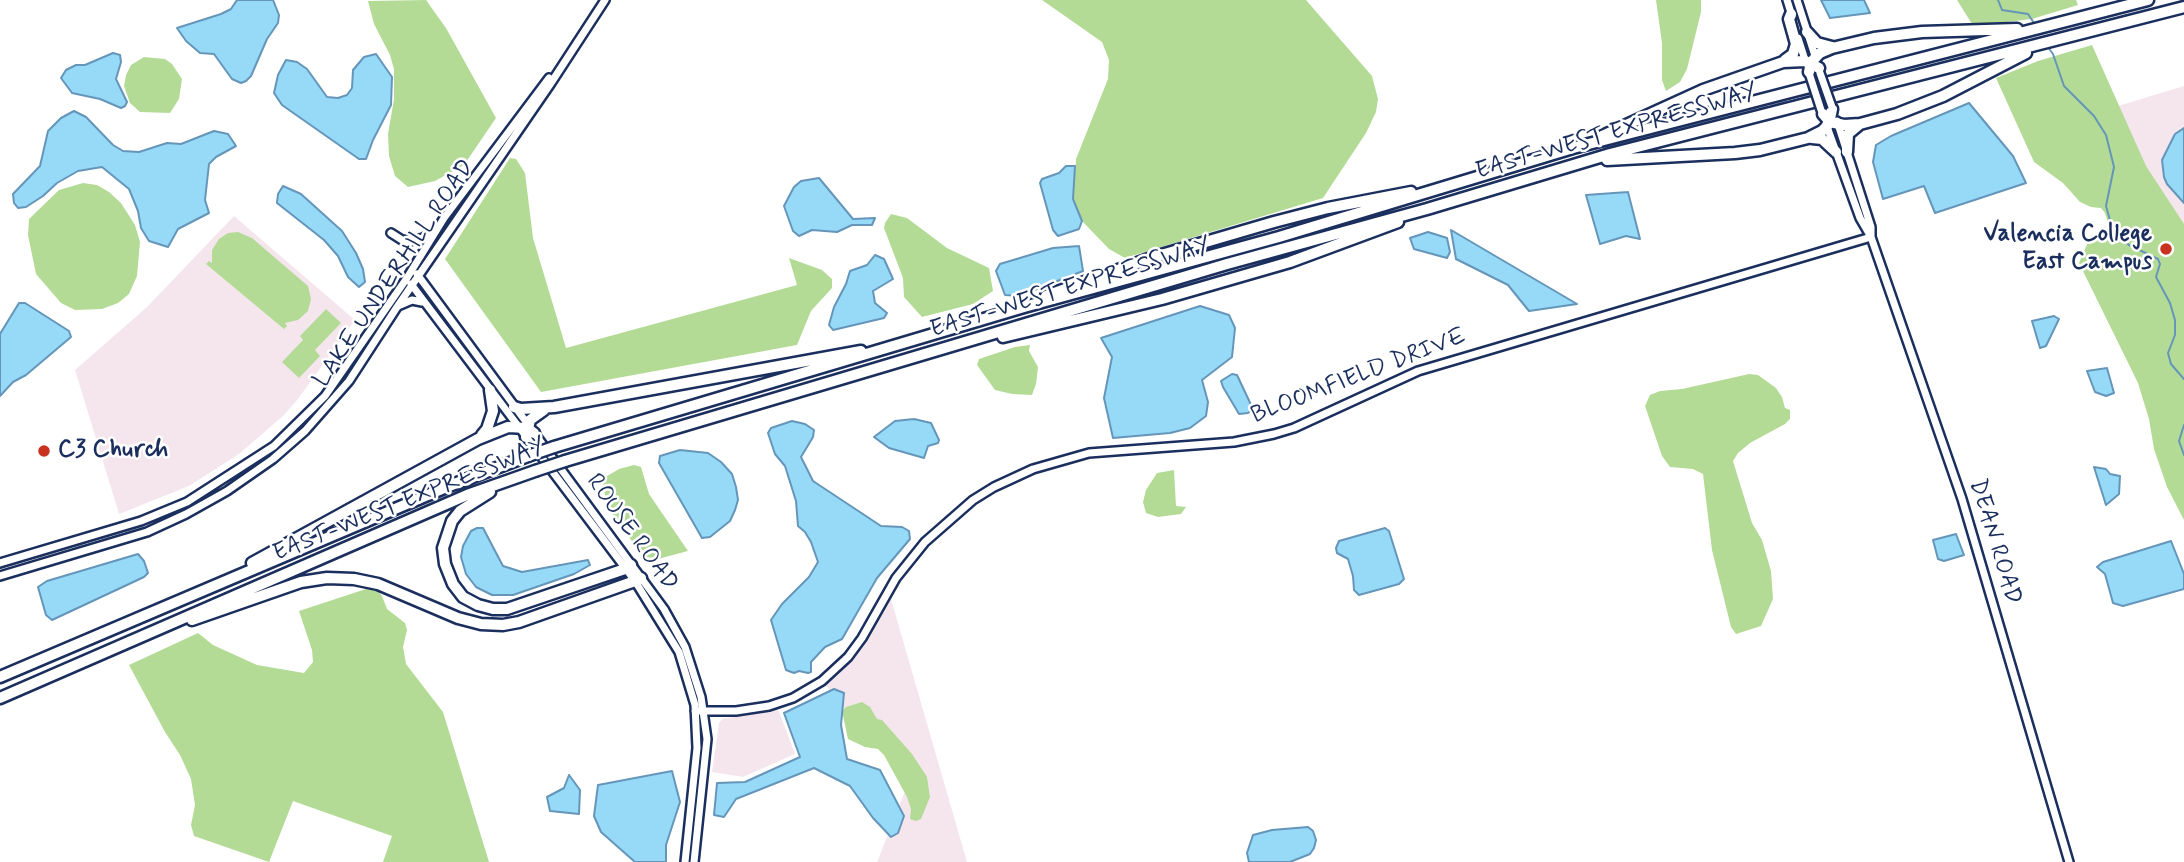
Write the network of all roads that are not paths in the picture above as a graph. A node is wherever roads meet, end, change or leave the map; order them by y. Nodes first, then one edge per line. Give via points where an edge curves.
1 (605, 0) edge
2 (1787, 0) edge
3 (1797, 0) edge
4 (2148, 0) edge
5 (2184, 7) edge
6 (1791, 14) junction
7 (2045, 26) junction
8 (1807, 32) junction
9 (2043, 45) junction
10 (1832, 48) junction
11 (564, 62) junction
12 (1783, 62) junction
13 (1813, 67) junction
14 (1829, 116) junction
15 (1860, 124) junction
16 (1808, 138) junction
17 (1573, 148) junction
18 (1841, 152) junction
19 (1593, 161) junction
20 (1425, 192) junction
21 (1427, 209) junction
22 (439, 226) junction
23 (391, 233) dead end
24 (1871, 237) junction
25 (413, 268) junction
26 (418, 276) junction
27 (407, 278) junction
28 (412, 286) junction
29 (424, 303) junction
30 (397, 307) junction
31 (1024, 307) junction
32 (981, 338) junction
33 (879, 350) junction
34 (490, 390) junction
35 (514, 407) junction
36 (554, 407) junction
37 (526, 430) junction
38 (478, 439) junction
39 (535, 471) junction
40 (0, 564) edge
41 (628, 567) junction
42 (0, 576) edge
43 (638, 580) junction
44 (154, 630) junction
45 (87, 640) junction
46 (0, 677) edge
47 (0, 698) edge
48 (700, 711) junction
49 (685, 862) edge
50 (694, 862) edge
51 (2069, 862) edge

1 - 11 street, LAKE UNDERHILL ROAD
2 - 6 street, DEAN ROAD
3 - 8 street, DEAN ROAD
4 - 7 highway, EAST-WEST EXPRESSWAY
5 - 9 highway, EAST-WEST EXPRESSWAY
6 - 12 highway via 1796,44
6 - 13 street, DEAN ROAD
7 - 10 highway via 1896,34
7 - 17 highway, EAST-WEST EXPRESSWAY
8 - 10 highway via 1817,43
8 - 13 street, DEAN ROAD
9 - 15 highway via 1929,103
9 - 19 highway, EAST-WEST EXPRESSWAY
10 - 13 highway
11 - 22 street, LAKE UNDERHILL ROAD via 516,119
11 - 26 street, LAKE UNDERHILL ROAD
12 - 13 highway
12 - 17 highway via 1703,90
13 - 14 street, DEAN ROAD, bridge
14 - 15 highway
14 - 16 highway
14 - 18 street, DEAN ROAD
15 - 18 highway via 1848,135
16 - 18 highway via 1822,139
16 - 19 highway via 1735,153
17 - 20 highway, EAST-WEST EXPRESSWAY
18 - 24 street, DEAN ROAD via 1864,228
19 - 21 highway, EAST-WEST EXPRESSWAY
20 - 31 highway, EAST-WEST EXPRESSWAY
20 - 31 highway via 1401,193 1274,222 1151,258
21 - 32 highway, EAST-WEST EXPRESSWAY
21 - 32 highway via 1312,254 1162,299 1049,328
22 - 23 street via 417,240 401,240
22 - 25 street, LAKE UNDERHILL ROAD
24 - 48 street, BLOOMFIELD DRIVE via 1418,371 1274,434 1234,442 1089,453 1021,474 973,500 925,542 897,578 862,638 822,681 769,706
24 - 51 street, DEAN ROAD via 1965,508
25 - 26 street, ROUSE ROAD
25 - 27 street, LAKE UNDERHILL ROAD
26 - 28 street, LAKE UNDERHILL ROAD
26 - 35 street, ROUSE ROAD
27 - 28 street, ROUSE ROAD
27 - 40 street, LAKE UNDERHILL ROAD via 325,396 259,457 187,502 141,521
28 - 29 street, ROUSE ROAD
28 - 30 street, LAKE UNDERHILL ROAD
29 - 30 street via 412,300
29 - 34 street, ROUSE ROAD
30 - 42 street, LAKE UNDERHILL ROAD via 328,406 256,471 147,532
31 - 33 highway, EAST-WEST EXPRESSWAY
32 - 39 highway, EAST-WEST EXPRESSWAY, bridge
33 - 36 highway
33 - 45 highway, EAST-WEST EXPRESSWAY, bridge via 528,456
34 - 37 street, ROUSE ROAD
34 - 38 highway via 491,420
35 - 36 highway
35 - 37 street, ROUSE ROAD
36 - 37 highway via 534,415
37 - 38 highway via 496,430
37 - 41 street, ROUSE ROAD
38 - 45 highway via 270,554
39 - 41 highway via 481,496 452,521 443,548 445,564 463,597 493,609 508,609
39 - 44 highway, EAST-WEST EXPRESSWAY via 467,495
41 - 43 street, ROUSE ROAD
43 - 44 highway via 503,625 458,618 379,584 327,578 301,582
43 - 48 street, ROUSE ROAD via 679,652
44 - 47 highway, EAST-WEST EXPRESSWAY
45 - 46 highway, EAST-WEST EXPRESSWAY
48 - 49 street, ROUSE ROAD
48 - 50 street, ROUSE ROAD via 706,757

